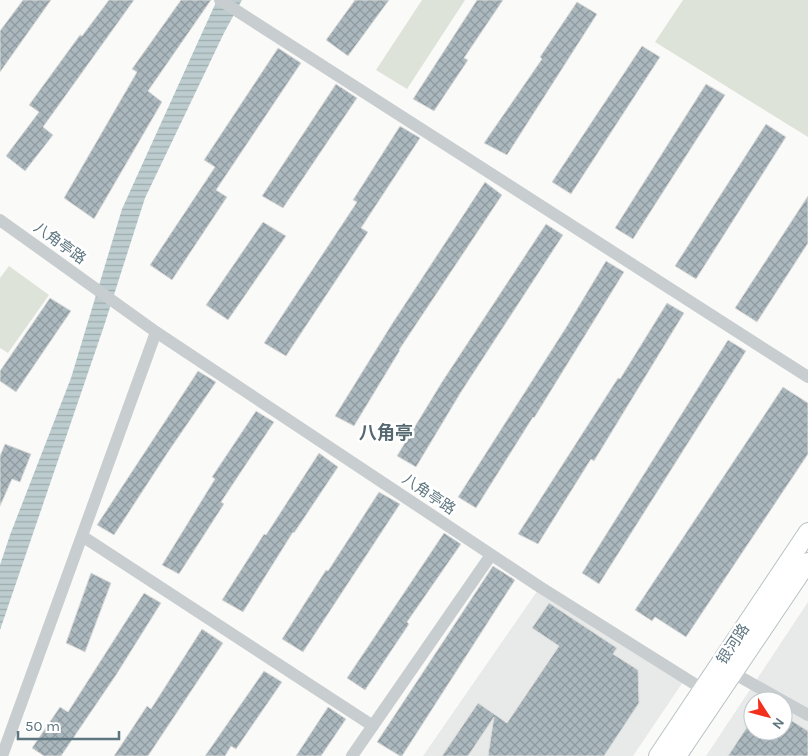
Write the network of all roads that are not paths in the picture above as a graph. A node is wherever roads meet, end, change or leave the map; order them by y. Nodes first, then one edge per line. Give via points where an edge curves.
1 (220, 0) edge
2 (0, 220) edge
3 (156, 332) junction
4 (808, 377) edge
5 (808, 532) edge
6 (82, 536) junction
7 (491, 555) junction
8 (808, 562) edge
9 (726, 670) junction
10 (765, 691) edge
11 (710, 694) junction
12 (793, 707) edge
13 (808, 715) edge
14 (372, 726) junction
15 (2, 756) edge
16 (352, 756) edge
17 (658, 756) edge
18 (678, 756) edge

1 - 4 street
2 - 3 street, 八角亭路
3 - 6 street
3 - 7 street, 八角亭路
5 - 9 main road, 银河路
6 - 14 street
6 - 15 street
7 - 11 street, 八角亭路
7 - 14 street
8 - 9 main road, 银河路
9 - 10 street
9 - 11 main road, 银河路
11 - 17 main road, 银河路
11 - 18 main road, 银河路
12 - 13 street
14 - 16 street

